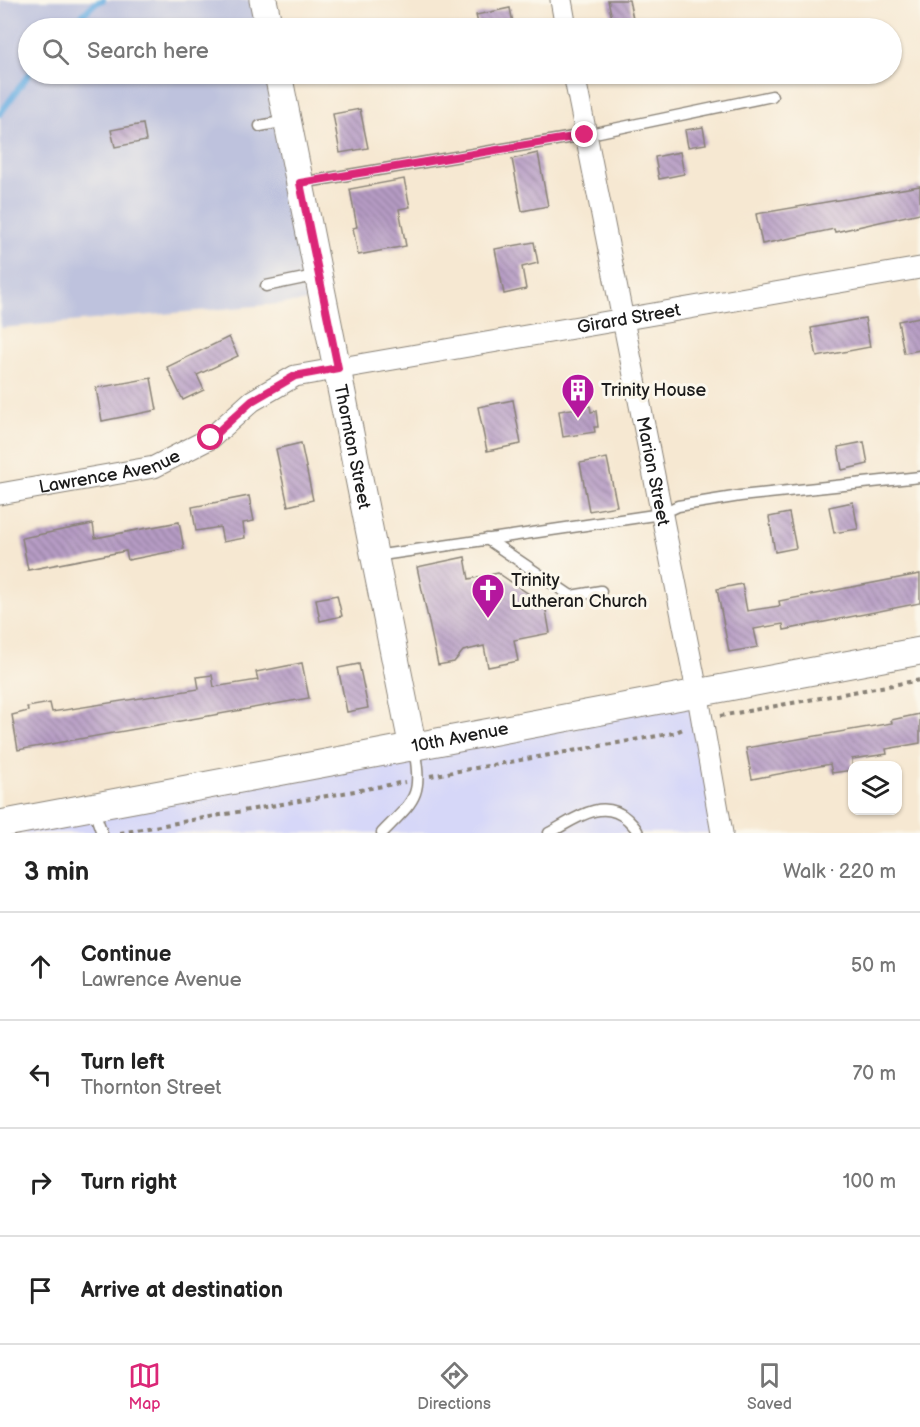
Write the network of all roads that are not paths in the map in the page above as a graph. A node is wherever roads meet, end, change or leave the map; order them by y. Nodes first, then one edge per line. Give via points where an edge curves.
1 (263, 0) edge
2 (561, 0) edge
3 (266, 18) edge
4 (564, 18) edge
5 (280, 84) edge
6 (576, 84) edge
7 (772, 96) dead end
8 (287, 121) junction
9 (260, 126) dead end
10 (585, 135) junction
11 (300, 183) junction
12 (920, 268) edge
13 (319, 275) junction
14 (266, 286) dead end
15 (623, 319) junction
16 (338, 368) junction
17 (920, 477) edge
18 (0, 494) edge
19 (661, 514) junction
20 (487, 539) junction
21 (375, 556) junction
22 (601, 591) dead end
23 (920, 651) edge
24 (697, 691) junction
25 (413, 748) junction
26 (93, 807) junction
27 (0, 824) edge
28 (102, 833) edge
29 (382, 833) edge
30 (549, 833) edge
31 (638, 833) edge
32 (722, 833) edge

1 - 3 street
2 - 4 street
5 - 8 street, Thornton Street
6 - 10 street, Marion Street
7 - 10 lane
8 - 9 lane
8 - 11 street, Thornton Street
10 - 11 lane
10 - 15 street, Marion Street
11 - 13 street, Thornton Street
12 - 15 street, Girard Street
13 - 14 lane
13 - 16 street, Thornton Street
15 - 16 street, Girard Street
15 - 19 street, Marion Street
16 - 18 street, Lawrence Avenue via 295,376 252,401 211,438 154,467
16 - 21 street, Thornton Street
17 - 19 lane via 740,496 678,506
19 - 20 lane
19 - 24 street, Marion Street
20 - 21 lane
20 - 22 lane via 571,597
21 - 25 street, Thornton Street
23 - 24 street, 10th Avenue
24 - 25 street, 10th Avenue
24 - 32 street, Marion Street
25 - 26 street, 10th Avenue
25 - 29 lane via 419,779 414,800
26 - 27 street, 10th Avenue
26 - 28 lane
30 - 31 lane via 601,808 622,814

